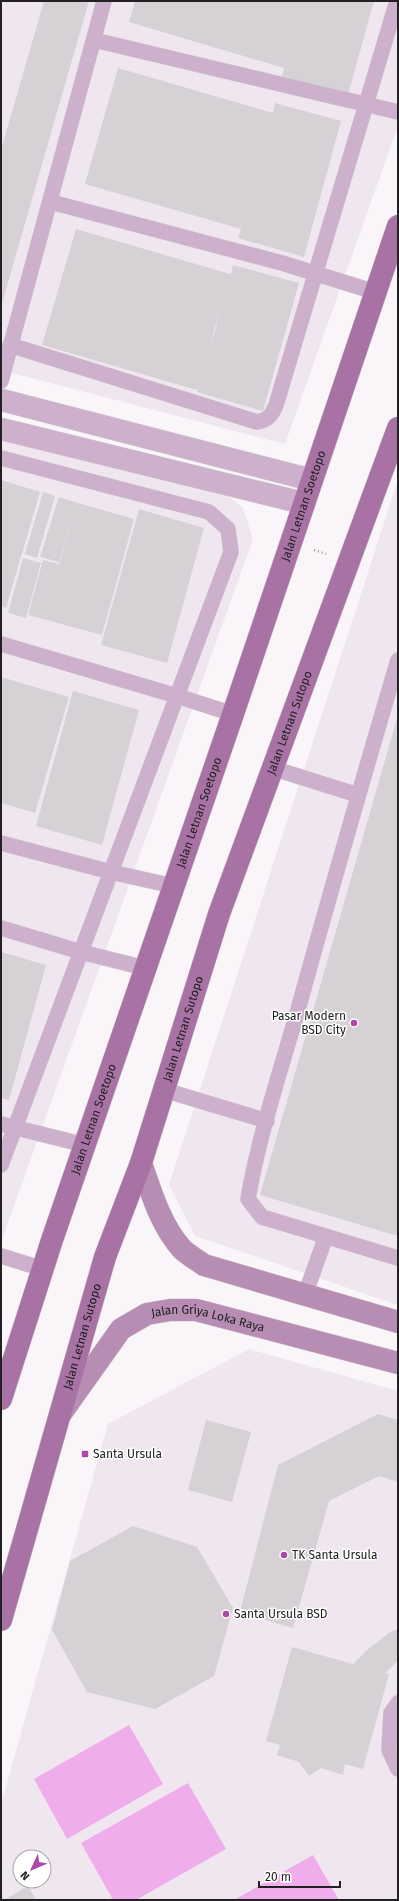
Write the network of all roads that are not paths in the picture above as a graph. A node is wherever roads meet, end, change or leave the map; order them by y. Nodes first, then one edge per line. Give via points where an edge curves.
1 (104, 1) edge
2 (397, 1) edge
3 (94, 40) junction
4 (366, 104) junction
5 (398, 112) edge
6 (51, 202) junction
7 (398, 226) edge
8 (316, 273) junction
9 (375, 292) junction
10 (10, 345) junction
11 (1, 381) edge
12 (1, 400) edge
13 (1, 429) edge
14 (396, 442) edge
15 (1, 458) edge
16 (312, 480) junction
17 (303, 503) junction
18 (1, 644) edge
19 (398, 660) edge
20 (177, 696) junction
21 (233, 714) junction
22 (272, 768) junction
23 (358, 795) junction
24 (1, 843) edge
25 (111, 872) junction
26 (173, 886) junction
27 (1, 928) edge
28 (80, 952) junction
29 (145, 968) junction
30 (164, 1090) junction
31 (267, 1121) junction
32 (1, 1124) edge
33 (16, 1128) junction
34 (85, 1145) junction
35 (140, 1163) junction
36 (1, 1165) edge
37 (326, 1236) junction
38 (1, 1256) edge
39 (398, 1258) edge
40 (43, 1269) junction
41 (305, 1295) junction
42 (398, 1322) edge
43 (398, 1363) edge
44 (1, 1399) edge
45 (60, 1414) junction
46 (1, 1620) edge
47 (398, 1703) edge
48 (398, 1769) edge

1 - 3 lane
2 - 4 lane
3 - 4 lane
3 - 6 lane
4 - 5 lane
4 - 8 lane
6 - 8 lane
6 - 10 lane
7 - 9 main road, Jalan Letnan Soetopo
8 - 9 lane
8 - 10 lane via 272,416 257,422
9 - 16 main road, Jalan Letnan Soetopo
10 - 11 lane
12 - 16 street
13 - 17 street
14 - 22 main road, Jalan Letnan Sutopo
15 - 20 lane via 209,512 228,529 231,552
16 - 17 main road, Jalan Letnan Soetopo
17 - 21 main road, Jalan Letnan Soetopo
18 - 20 lane
19 - 23 lane
20 - 21 lane
20 - 25 lane
21 - 26 main road, Jalan Letnan Soetopo
22 - 23 lane
22 - 30 main road, Jalan Letnan Sutopo via 220,914
23 - 31 lane
24 - 25 lane
25 - 26 lane
25 - 28 lane
26 - 29 main road, Jalan Letnan Soetopo
27 - 28 lane
28 - 29 lane
28 - 33 lane
29 - 34 main road, Jalan Letnan Soetopo
30 - 31 lane
30 - 35 main road, Jalan Letnan Sutopo
31 - 37 lane via 252,1173 248,1199 262,1216
32 - 33 lane
33 - 34 lane
33 - 36 lane
34 - 40 main road, Jalan Letnan Soetopo
35 - 41 main road via 155,1202 182,1249 204,1265
35 - 45 main road, Jalan Letnan Sutopo via 105,1257
37 - 39 lane
37 - 41 lane
38 - 40 lane
40 - 44 main road, Jalan Letnan Soetopo
41 - 42 main road
43 - 45 main road, Jalan Griya Loka Raya via 196,1310 170,1310 147,1314 121,1329
45 - 46 main road, Jalan Letnan Sutopo
47 - 48 lane via 391,1713 389,1750

